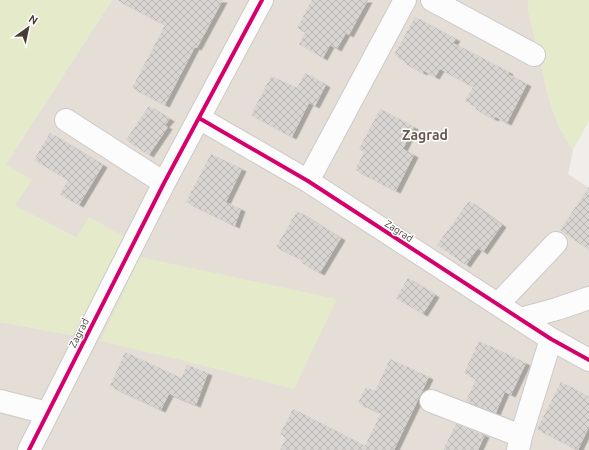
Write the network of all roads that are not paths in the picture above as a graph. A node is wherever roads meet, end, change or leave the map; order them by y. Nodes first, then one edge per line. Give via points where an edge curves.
1 (262, 0) edge
2 (404, 0) edge
3 (432, 0) edge
4 (534, 55) dead end
5 (199, 118) junction
6 (66, 120) dead end
7 (308, 181) junction
8 (164, 183) junction
9 (556, 243) dead end
10 (589, 298) edge
11 (498, 304) junction
12 (520, 319) junction
13 (551, 339) junction
14 (589, 360) edge
15 (431, 400) dead end
16 (0, 401) edge
17 (47, 413) junction
18 (519, 443) edge
19 (29, 450) edge

1 - 5 street, Zagrad
2 - 7 street
3 - 4 street
5 - 7 street, Zagrad
5 - 8 street, Zagrad
6 - 8 street
7 - 11 street, Zagrad
8 - 17 street, Zagrad
9 - 11 street
10 - 12 street
11 - 12 street, Zagrad
12 - 13 street, Zagrad
13 - 14 street, Zagrad
13 - 18 street
15 - 18 street
16 - 17 street
17 - 19 street, Zagrad

